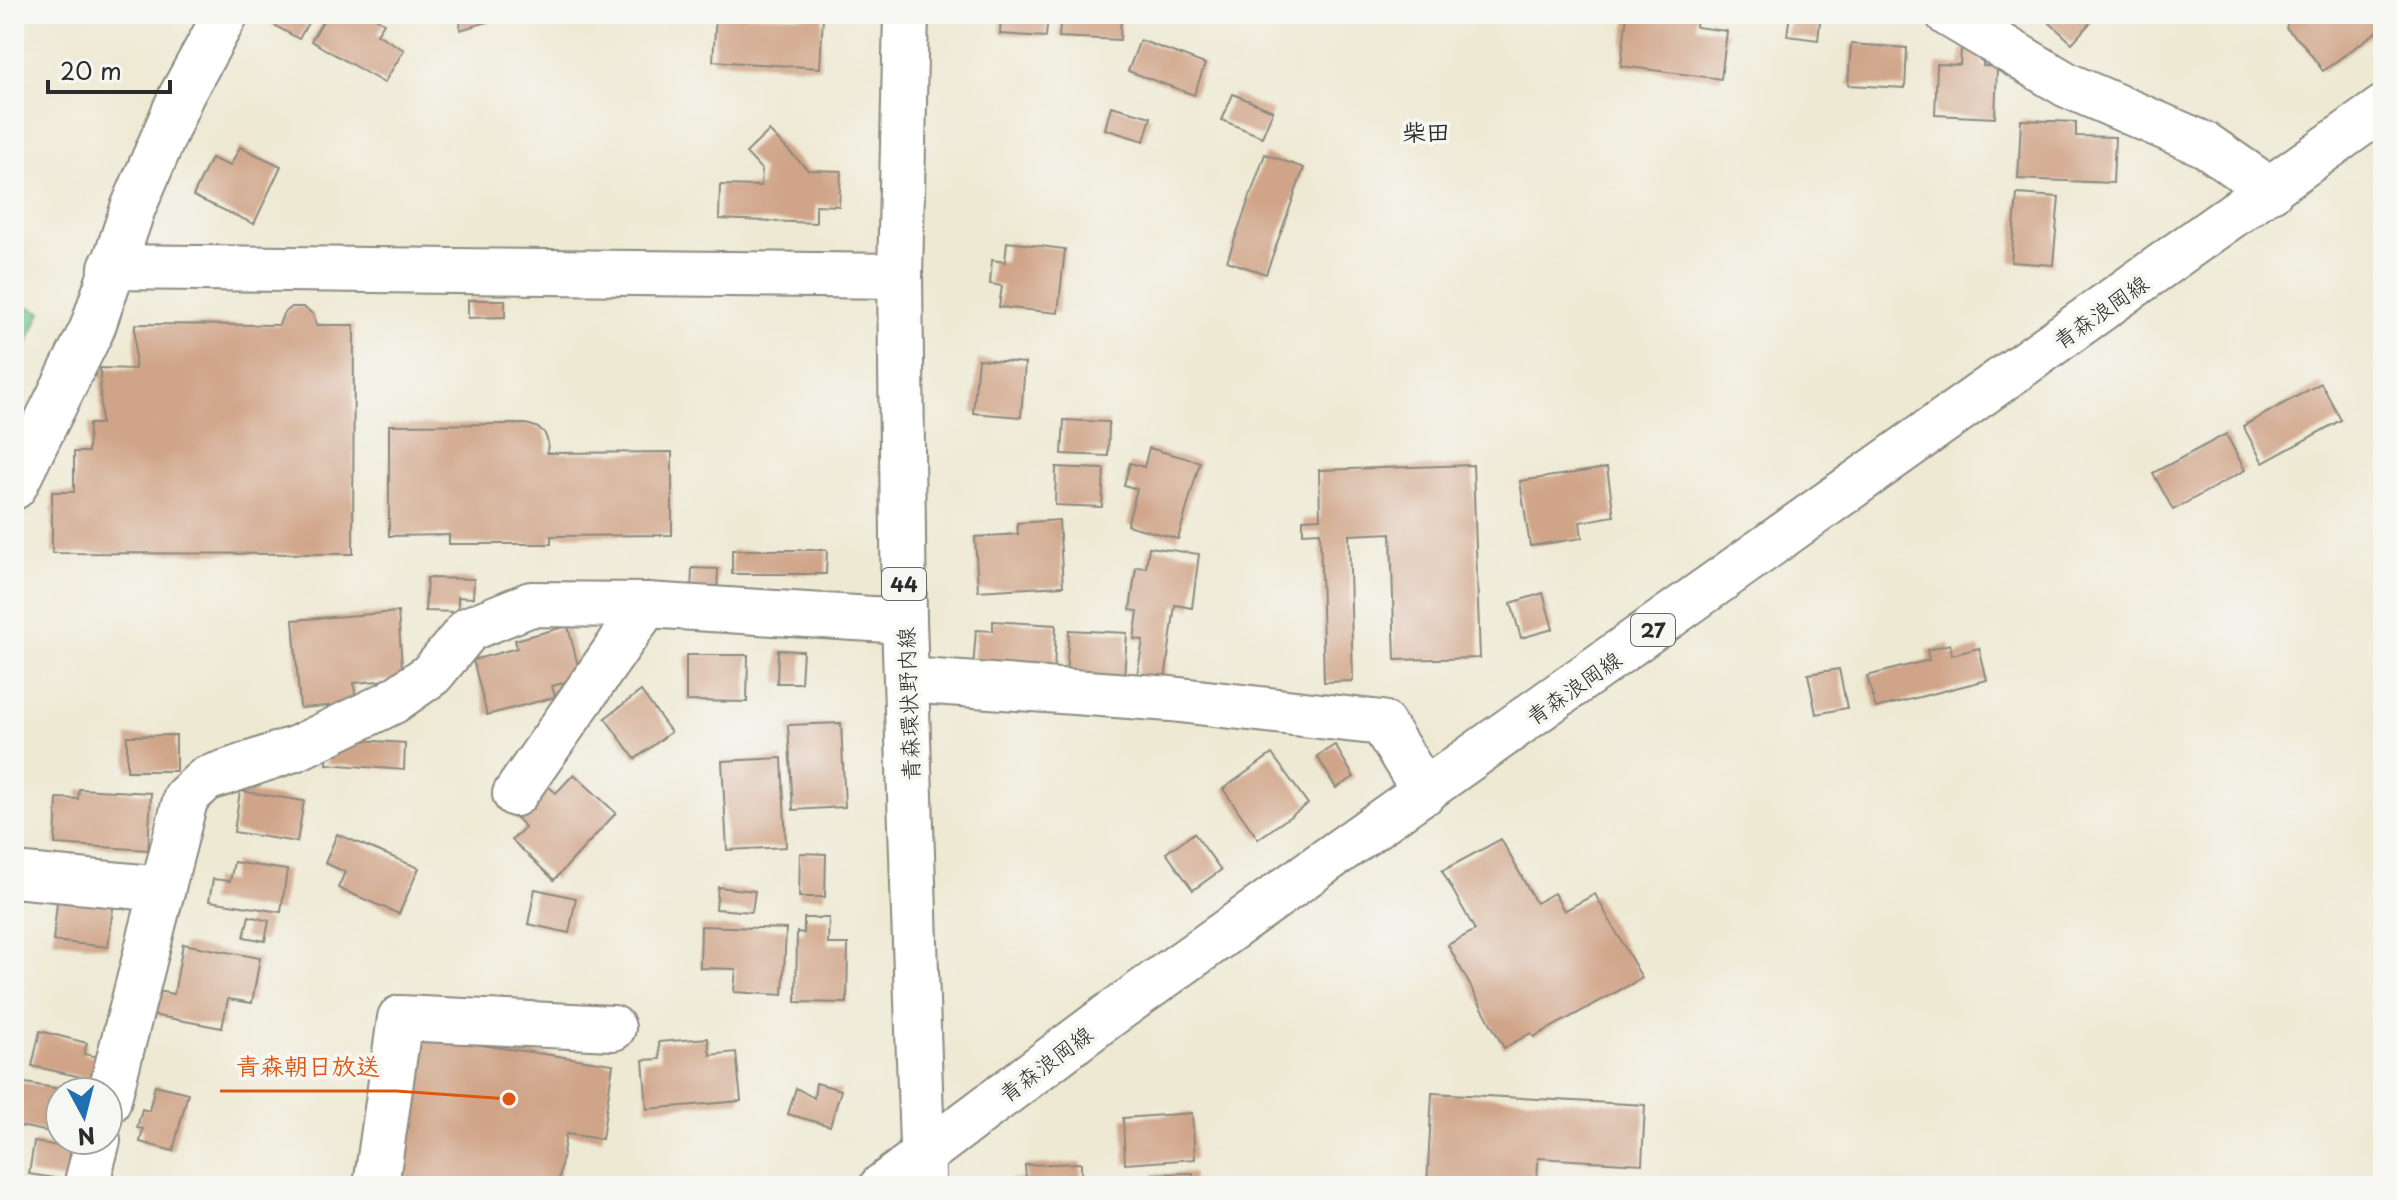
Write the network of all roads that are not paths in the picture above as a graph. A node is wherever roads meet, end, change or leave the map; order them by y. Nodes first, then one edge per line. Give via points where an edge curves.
1 (226, 14) edge
2 (906, 14) edge
3 (1948, 14) edge
4 (2378, 120) edge
5 (2271, 190) junction
6 (111, 267) junction
7 (900, 276) junction
8 (14, 487) edge
9 (647, 605) junction
10 (904, 621) junction
11 (906, 680) junction
12 (1425, 792) junction
13 (515, 794) dead end
14 (14, 875) edge
15 (163, 889) junction
16 (613, 1028) dead end
17 (115, 1076) edge
18 (94, 1156) edge
19 (923, 1170) edge
20 (86, 1186) edge
21 (376, 1186) edge
22 (882, 1186) edge

1 - 6 street via 181,96
2 - 7 street, 青森環状野内線 / 44
3 - 5 street via 2067,85 2206,145
4 - 5 street, 青森浪岡線 / 27
5 - 12 street, 青森浪岡線 / 27
6 - 7 street
6 - 8 street via 92,329
7 - 10 street, 青森環状野内線 / 44
9 - 10 street
9 - 13 street
9 - 15 street via 531,604 469,629 432,674 392,702 297,748 206,779 186,797
10 - 11 street, 青森環状野内線 / 44
11 - 12 street via 1171,699 1382,723
11 - 19 street, 青森環状野内線 / 44
12 - 19 street, 青森浪岡線 / 27 via 1107,1017
14 - 15 street
15 - 17 street
16 - 21 street via 400,1018
18 - 20 street
19 - 22 street, 青森浪岡線 / 27

